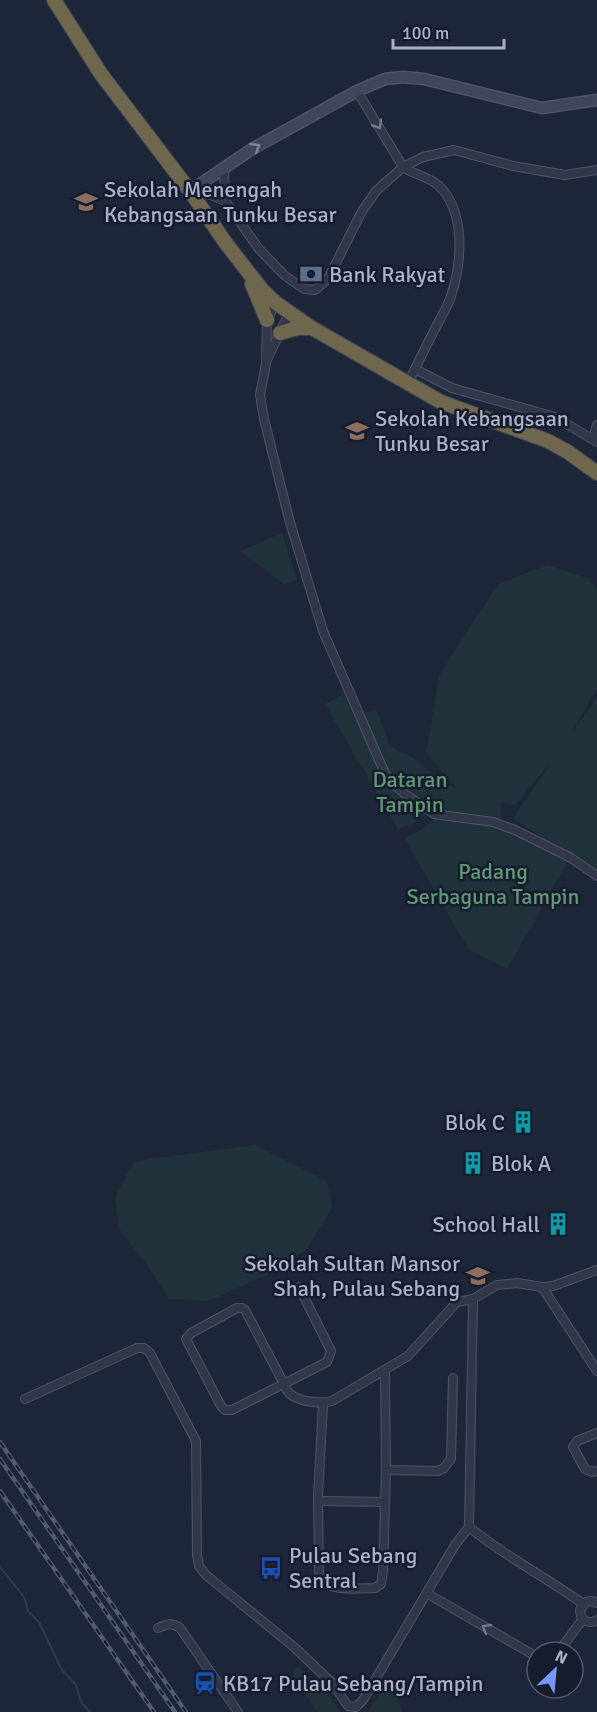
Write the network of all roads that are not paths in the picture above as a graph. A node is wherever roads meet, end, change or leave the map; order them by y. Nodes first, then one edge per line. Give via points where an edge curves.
1 (54, 0) edge
2 (357, 92) junction
3 (597, 100) edge
4 (403, 167) junction
5 (224, 169) junction
6 (597, 170) edge
7 (193, 195) junction
8 (225, 201) junction
9 (247, 272) junction
10 (276, 303) junction
11 (289, 313) junction
12 (267, 320) junction
13 (312, 328) junction
14 (279, 333) junction
15 (266, 364) junction
16 (415, 369) junction
17 (408, 383) junction
18 (597, 425) edge
19 (595, 440) edge
20 (597, 473) edge
21 (597, 876) edge
22 (597, 1270) edge
23 (298, 1287) dead end
24 (542, 1287) junction
25 (473, 1299) junction
26 (385, 1371) junction
27 (597, 1371) edge
28 (453, 1378) dead end
29 (284, 1384) junction
30 (24, 1399) dead end
31 (323, 1404) junction
32 (597, 1433) edge
33 (386, 1470) junction
34 (597, 1471) edge
35 (318, 1501) junction
36 (385, 1502) junction
37 (469, 1527) junction
38 (428, 1594) junction
39 (597, 1603) edge
40 (583, 1604) junction
41 (583, 1619) junction
42 (597, 1620) edge
43 (158, 1628) dead end
44 (567, 1640) edge
45 (525, 1650) edge
46 (238, 1712) edge

1 - 7 highway via 101,74
2 - 3 street via 385,79 403,77 542,108
2 -> 4 street
5 -> 2 street via 252,149
4 - 6 street via 423,157 454,150 565,175
4 - 8 street via 377,190 362,211 328,279 315,290 304,289 284,275 259,249
4 - 16 street via 439,186 452,203 459,225 451,296
5 - 7 street
5 - 8 street
7 - 8 street via 208,194
7 - 9 highway
9 - 10 highway
9 - 12 highway
10 - 11 highway
10 - 12 street
11 - 13 highway
11 - 14 street
12 - 15 street
13 - 14 highway
13 - 17 highway
14 - 15 street
15 - 21 street via 260,395 289,519 322,631 388,779 434,814 493,822 515,830
16 - 17 street
16 - 19 street via 452,388 555,417
17 - 20 highway via 441,402 548,441
18 - 19 street
22 - 24 street
23 - 29 street via 331,1351 330,1358
24 - 25 street via 497,1285
24 - 27 street
25 - 26 street via 457,1302 408,1356
25 - 37 street
26 - 31 street
26 - 33 street
28 - 33 street via 451,1459 438,1471
29 - 29 street via 242,1308 186,1339 225,1410
29 - 31 street via 289,1393 300,1399
30 - 38 street via 137,1348 150,1353 196,1441 199,1566 294,1647 332,1683 348,1706 356,1707 363,1700
31 - 35 street
32 - 34 street via 573,1447 585,1469
33 - 36 street
35 - 36 street
35 - 36 street via 319,1577 323,1584 375,1588 381,1584 383,1572
37 - 38 street
37 - 40 street
45 -> 38 street
39 - 40 street via 589,1600
40 - 41 street via 579,1610
41 - 42 street
41 - 44 street
43 - 46 street via 174,1624 180,1628

